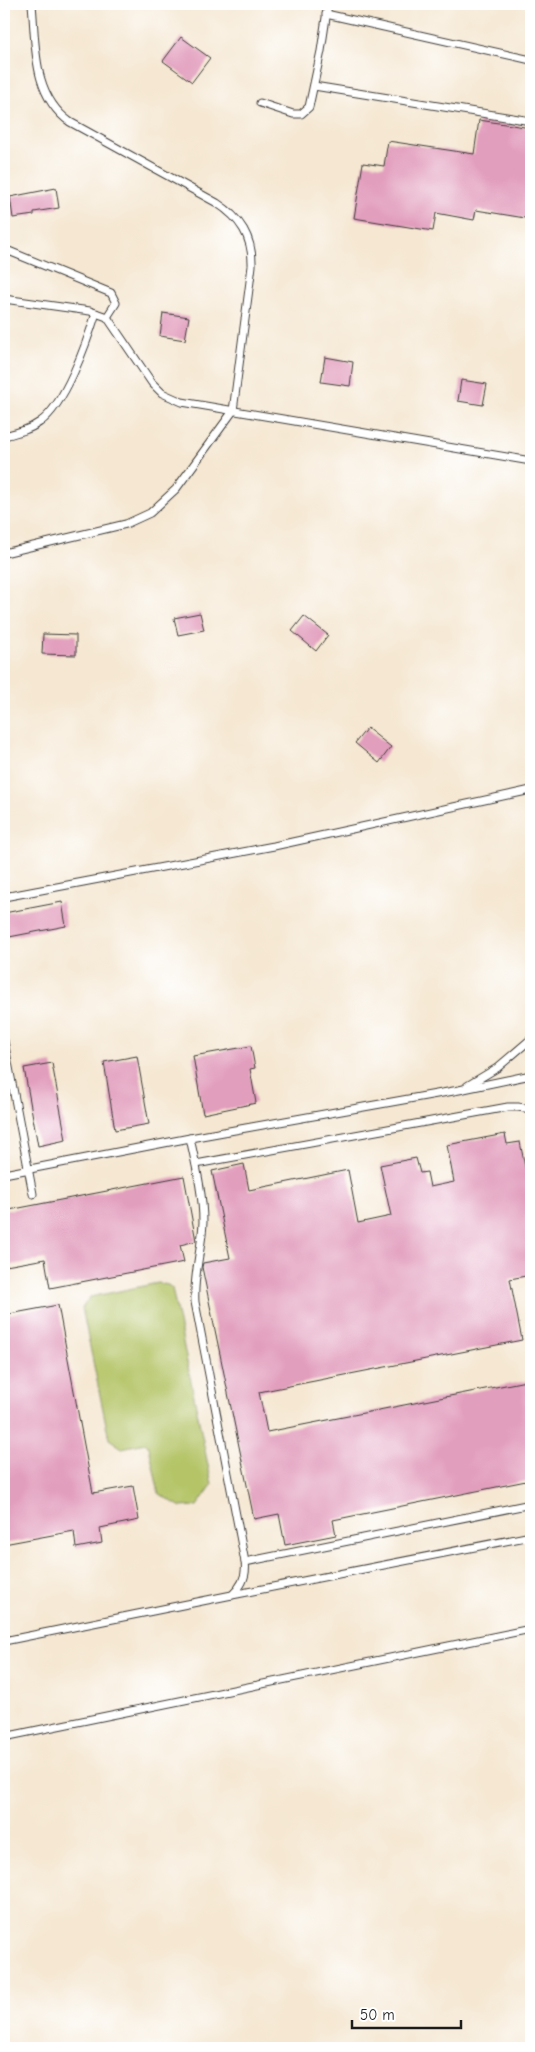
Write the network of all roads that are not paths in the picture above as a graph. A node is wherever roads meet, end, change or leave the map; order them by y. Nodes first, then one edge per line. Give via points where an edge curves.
1 (32, 4) edge
2 (328, 4) edge
3 (326, 14) junction
4 (531, 60) edge
5 (314, 86) junction
6 (260, 103) dead end
7 (531, 121) edge
8 (4, 249) edge
9 (4, 299) edge
10 (96, 313) junction
11 (107, 317) junction
12 (233, 411) junction
13 (4, 436) edge
14 (531, 461) edge
15 (4, 553) edge
16 (531, 790) edge
17 (4, 897) edge
18 (531, 1039) edge
19 (4, 1041) edge
20 (531, 1075) edge
21 (459, 1090) junction
22 (531, 1109) edge
23 (190, 1138) junction
24 (196, 1164) junction
25 (29, 1169) junction
26 (4, 1174) edge
27 (32, 1194) dead end
28 (531, 1504) edge
29 (531, 1536) edge
30 (245, 1562) junction
31 (232, 1595) junction
32 (531, 1629) edge
33 (4, 1641) edge
34 (4, 1738) edge

1 - 12 lane via 41,82 47,98 59,113 217,203 232,214 248,236 252,250 251,274
2 - 3 lane
3 - 4 lane
3 - 5 lane
5 - 6 lane via 308,108 301,114 288,114
5 - 7 lane
8 - 11 lane via 110,293 116,303
9 - 10 lane
10 - 11 lane
10 - 13 lane via 84,349 49,414 29,428
11 - 12 lane via 147,377 162,393 182,402
12 - 14 lane
12 - 15 lane via 176,489 150,513 114,528
16 - 17 lane via 274,846
18 - 21 lane via 486,1076
19 - 25 lane
20 - 21 lane
21 - 23 lane
22 - 24 lane via 508,1107
23 - 24 lane
23 - 25 lane
24 - 30 lane via 203,1221 194,1282 195,1302
25 - 26 lane
25 - 27 lane
28 - 30 lane
29 - 31 lane
30 - 31 lane via 243,1580
31 - 33 lane
32 - 34 lane

